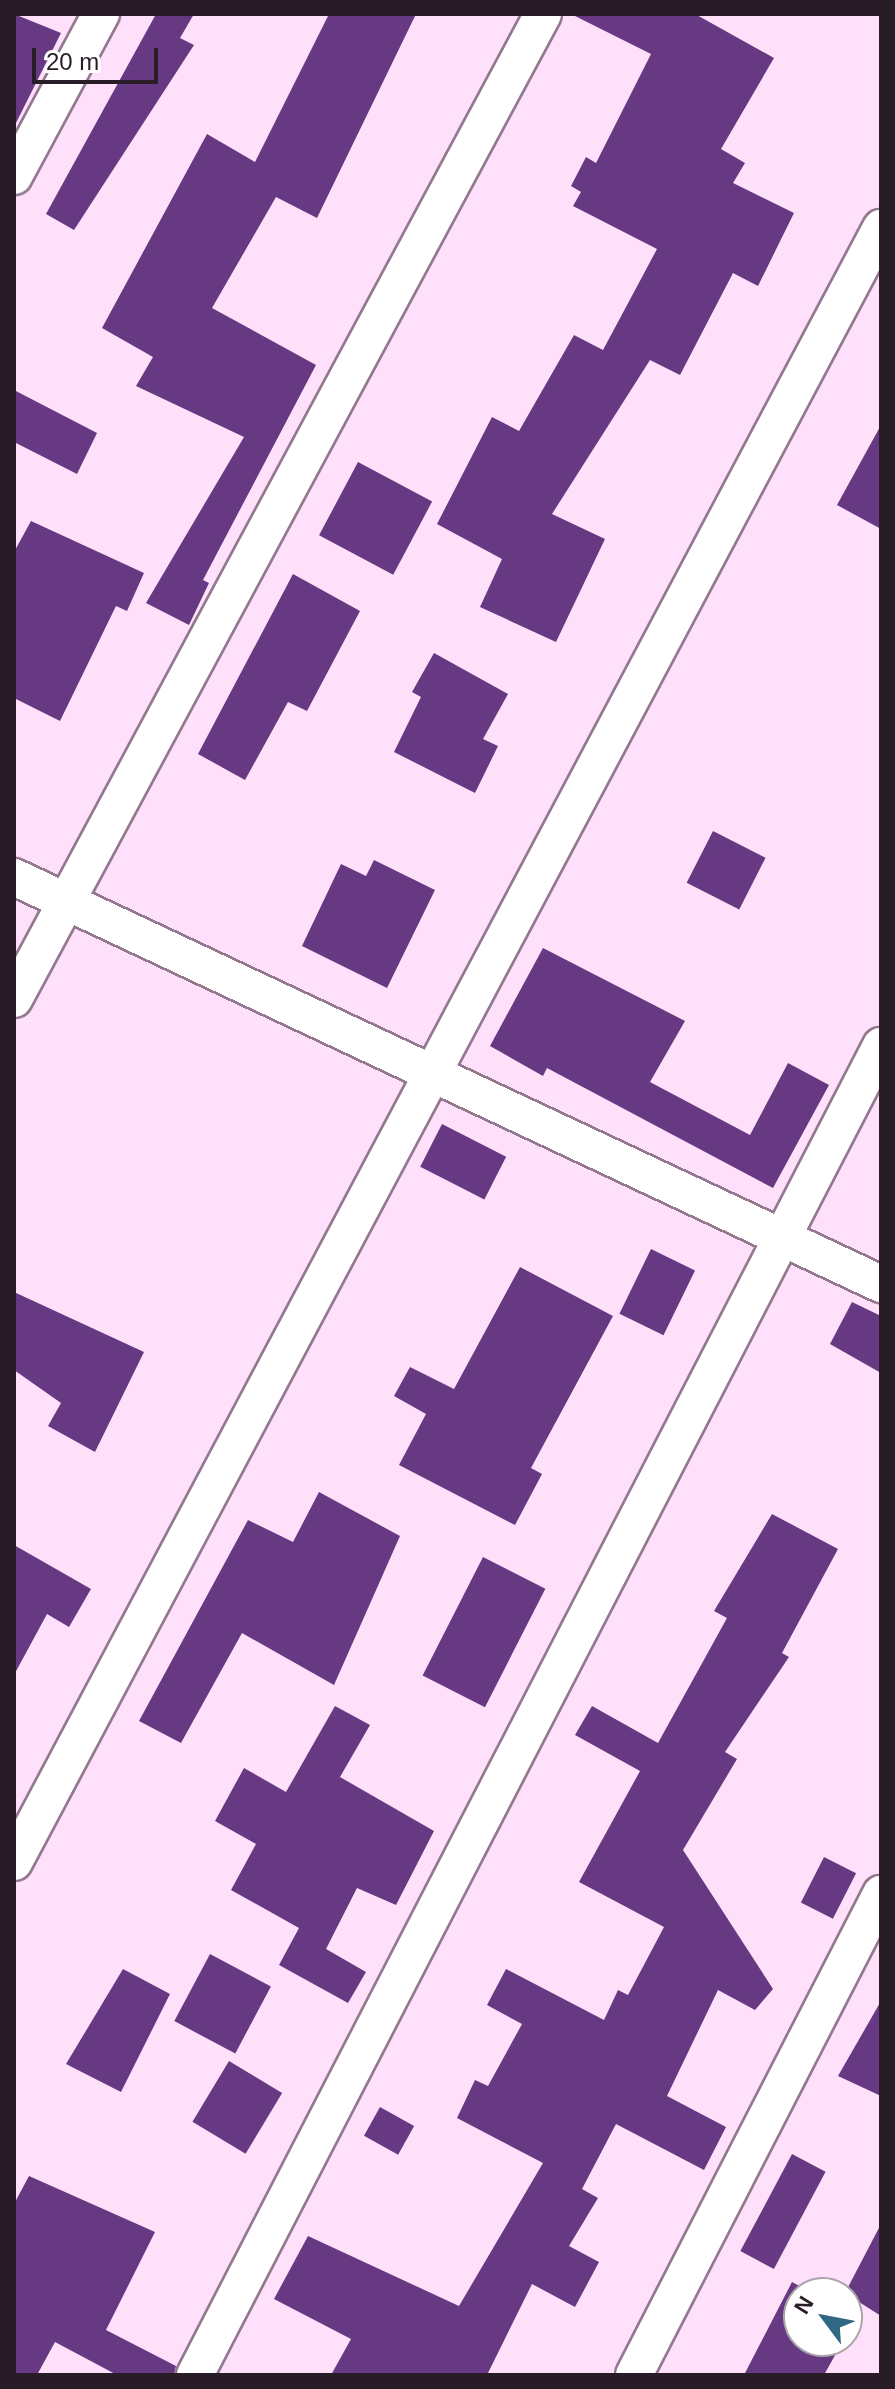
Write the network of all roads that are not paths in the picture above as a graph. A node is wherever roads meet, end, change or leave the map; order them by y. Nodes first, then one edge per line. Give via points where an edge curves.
1 (101, 14) edge
2 (543, 14) edge
3 (14, 176) edge
4 (881, 228) edge
5 (14, 877) edge
6 (66, 901) junction
7 (14, 999) edge
8 (881, 1046) edge
9 (433, 1073) junction
10 (780, 1237) junction
11 (881, 1284) edge
12 (14, 1862) edge
13 (881, 1894) edge
14 (195, 2375) edge
15 (634, 2375) edge

1 - 3 street
2 - 6 street
4 - 9 street
5 - 6 street
6 - 7 street
6 - 9 street
8 - 10 street
9 - 10 street
9 - 12 street
10 - 11 street
10 - 14 street
13 - 15 street

